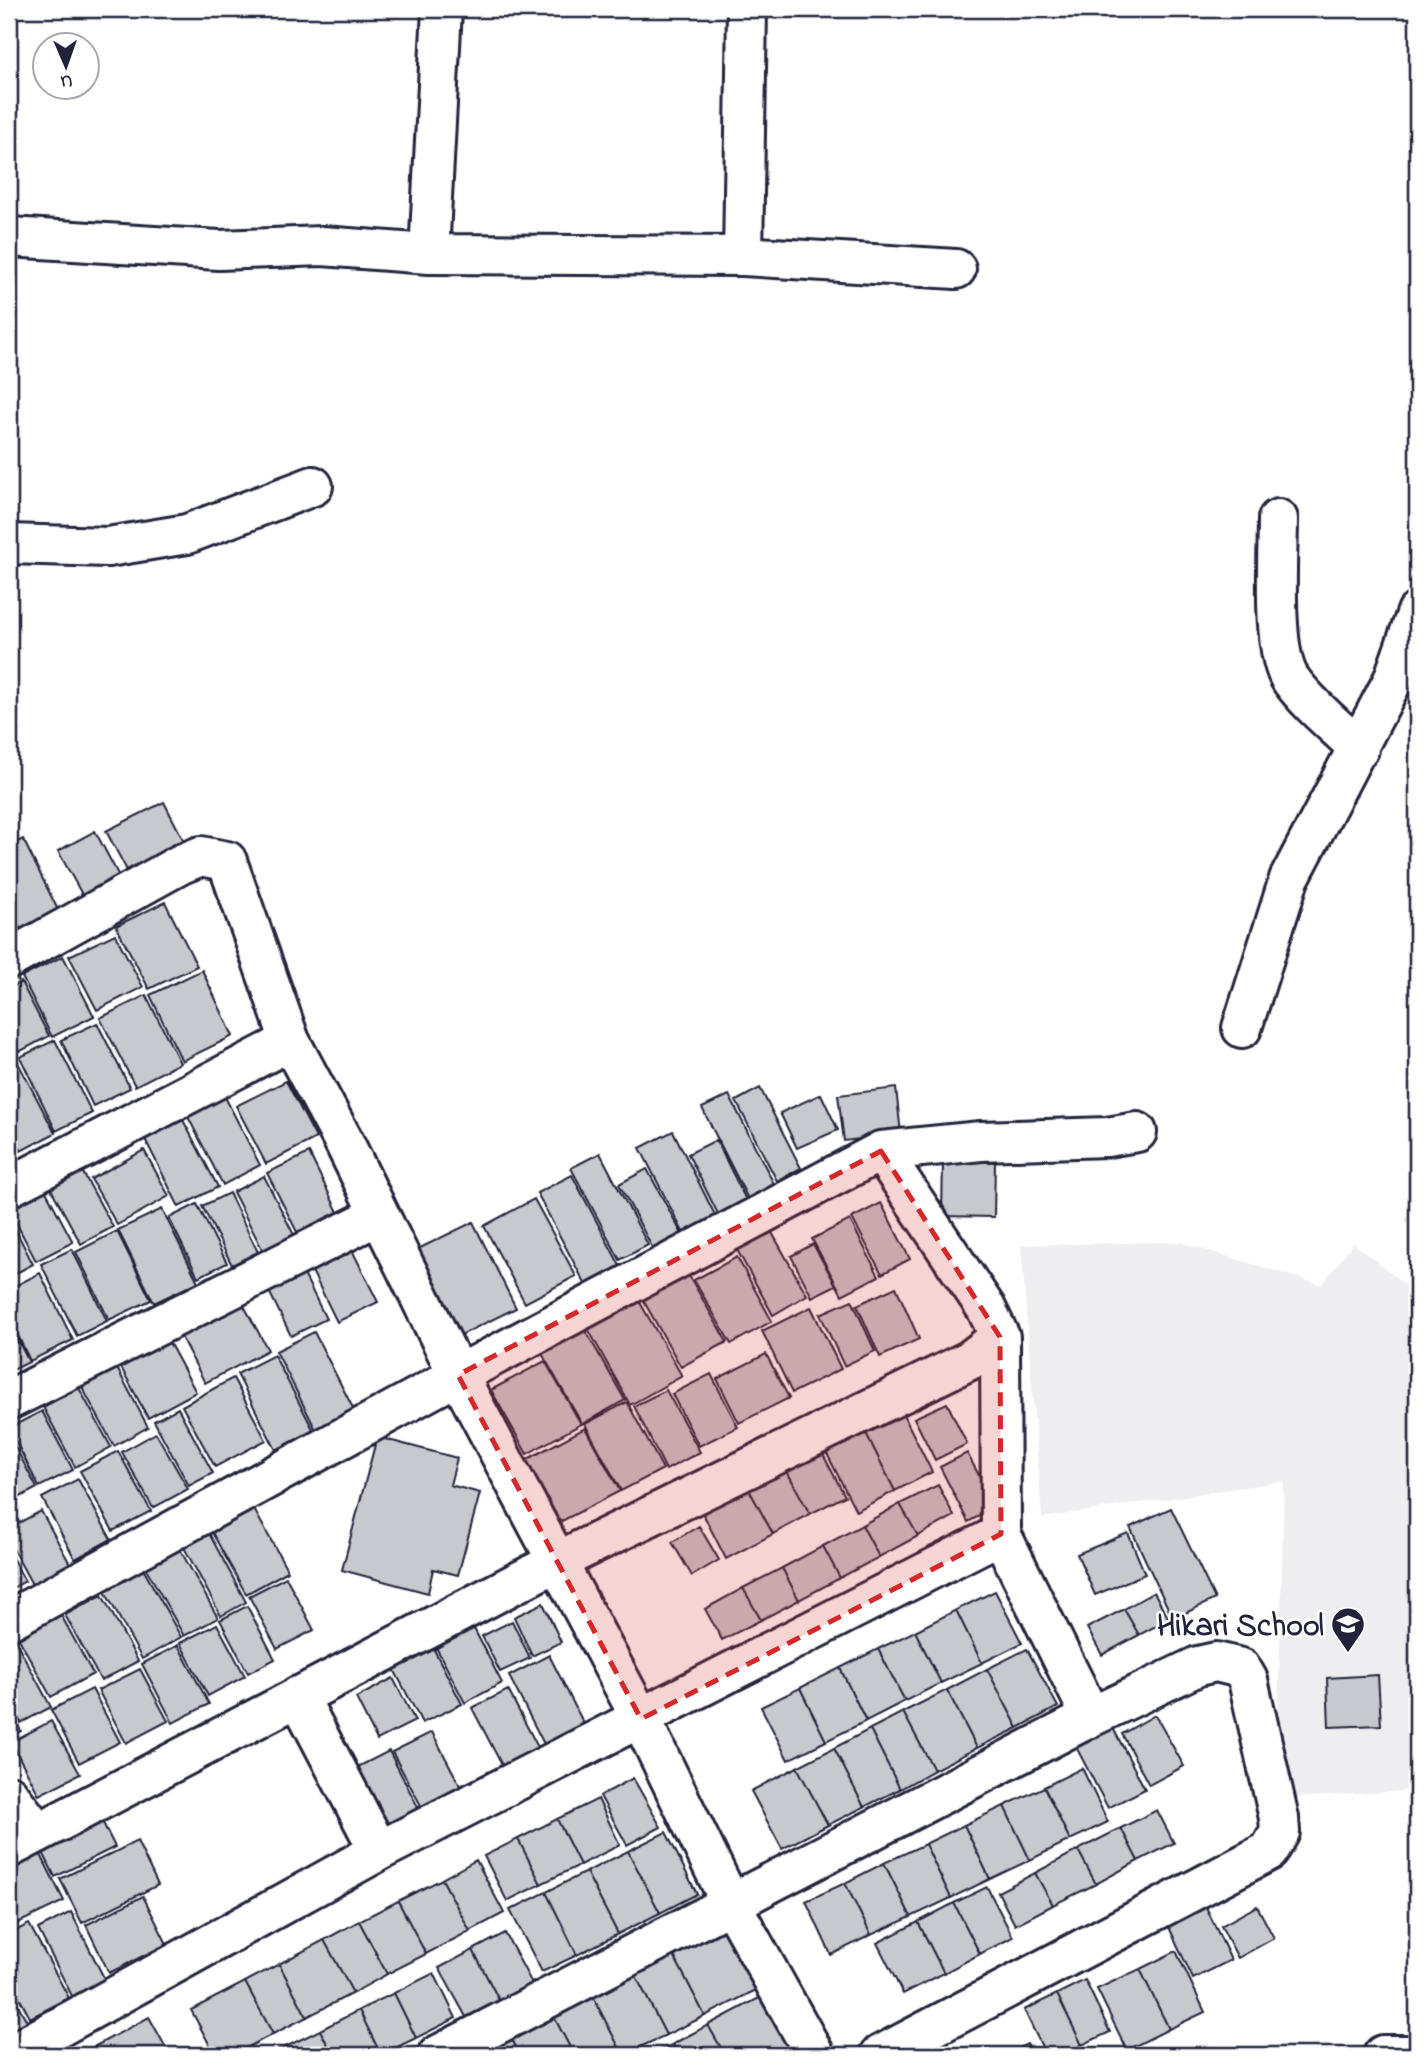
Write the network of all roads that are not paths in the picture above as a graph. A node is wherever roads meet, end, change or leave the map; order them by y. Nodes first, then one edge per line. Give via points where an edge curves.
1 (442, 9) edge
2 (747, 9) edge
3 (9, 237) edge
4 (429, 254) junction
5 (743, 256) junction
6 (956, 269) dead end
7 (313, 486) dead end
8 (1278, 519) dead end
9 (9, 544) edge
10 (1417, 612) edge
11 (1359, 749) junction
12 (9, 959) edge
13 (1242, 1028) dead end
14 (290, 1041) junction
15 (1137, 1132) dead end
16 (881, 1151) junction
17 (9, 1187) edge
18 (379, 1215) junction
19 (1000, 1336) junction
20 (458, 1375) junction
21 (9, 1400) edge
22 (1001, 1534) junction
23 (558, 1561) junction
24 (9, 1620) edge
25 (298, 1696) junction
26 (1091, 1717) junction
27 (641, 1720) junction
28 (9, 1795) edge
29 (23, 1840) edge
30 (379, 1851) junction
31 (730, 1902) junction
32 (9, 2054) edge
33 (438, 2055) edge
34 (814, 2055) edge
35 (880, 2055) edge
36 (1383, 2055) edge
37 (1407, 2055) edge

1 - 4 street
2 - 5 street
3 - 4 street via 219,250 322,246
4 - 5 street
5 - 6 street
7 - 9 street via 187,534 108,547
8 - 11 street via 1283,661 1290,678
10 - 11 street via 1393,680
11 - 13 street via 1289,880
12 - 14 street via 181,864 213,856 227,861
14 - 17 street
14 - 18 street
15 - 16 street
16 - 19 street
16 - 20 street
18 - 20 street
18 - 21 street
19 - 22 street
19 - 23 street via 970,1360
20 - 23 street
20 - 24 street
22 - 26 street
22 - 27 street
23 - 25 street
23 - 27 street
25 - 29 street
25 - 30 street
26 - 31 street
26 - 35 street via 1198,1666 1216,1662 1241,1668 1248,1680 1279,1818 1277,1841 1259,1858
27 - 30 street
27 - 31 street
28 - 29 street
30 - 32 street
31 - 33 street
31 - 34 street
36 - 37 street

